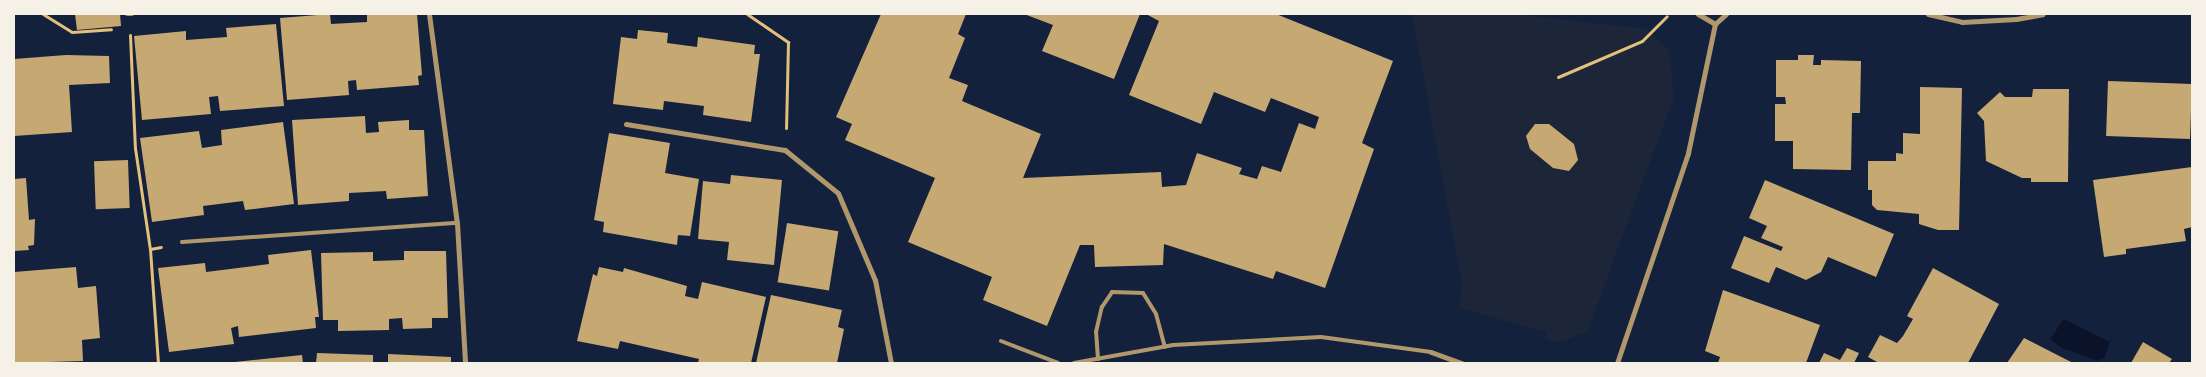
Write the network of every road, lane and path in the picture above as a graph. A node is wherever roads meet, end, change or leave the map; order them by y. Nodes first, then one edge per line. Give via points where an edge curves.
1 (43, 14) edge
2 (127, 14) edge
3 (132, 14) edge
4 (429, 14) edge
5 (747, 14) edge
6 (1698, 14) edge
7 (1726, 14) edge
8 (1928, 14) edge
9 (2044, 14) edge
10 (1667, 16) dead end
11 (1715, 24) junction
12 (129, 27) dead end
13 (120, 28) dead end
14 (1558, 77) dead end
15 (626, 124) dead end
16 (785, 150) junction
17 (457, 223) junction
18 (182, 242) dead end
19 (1001, 341) dead end
20 (1165, 347) junction
21 (1431, 352) joint
22 (1098, 359) junction
23 (158, 363) edge
24 (465, 363) edge
25 (891, 363) edge
26 (1058, 363) edge
27 (1074, 363) edge
28 (1462, 363) edge
29 (1618, 363) edge

1 - 13 path via 72,32
2 - 3 lane
4 - 17 street
5 - 16 path via 788,42
6 - 11 street
7 - 11 street
8 - 9 street via 1962,22 2016,20
10 - 14 path via 1642,41
11 - 29 street via 1688,153
12 - 23 path via 136,148 150,250
15 - 16 street
16 - 25 street via 838,193 876,280
17 - 18 lane
17 - 24 street
19 - 26 lane
20 - 21 lane via 1321,337
20 - 22 lane
20 - 22 lane via 1156,314 1143,293 1112,292 1102,307 1096,332
21 - 28 street
22 - 27 lane

